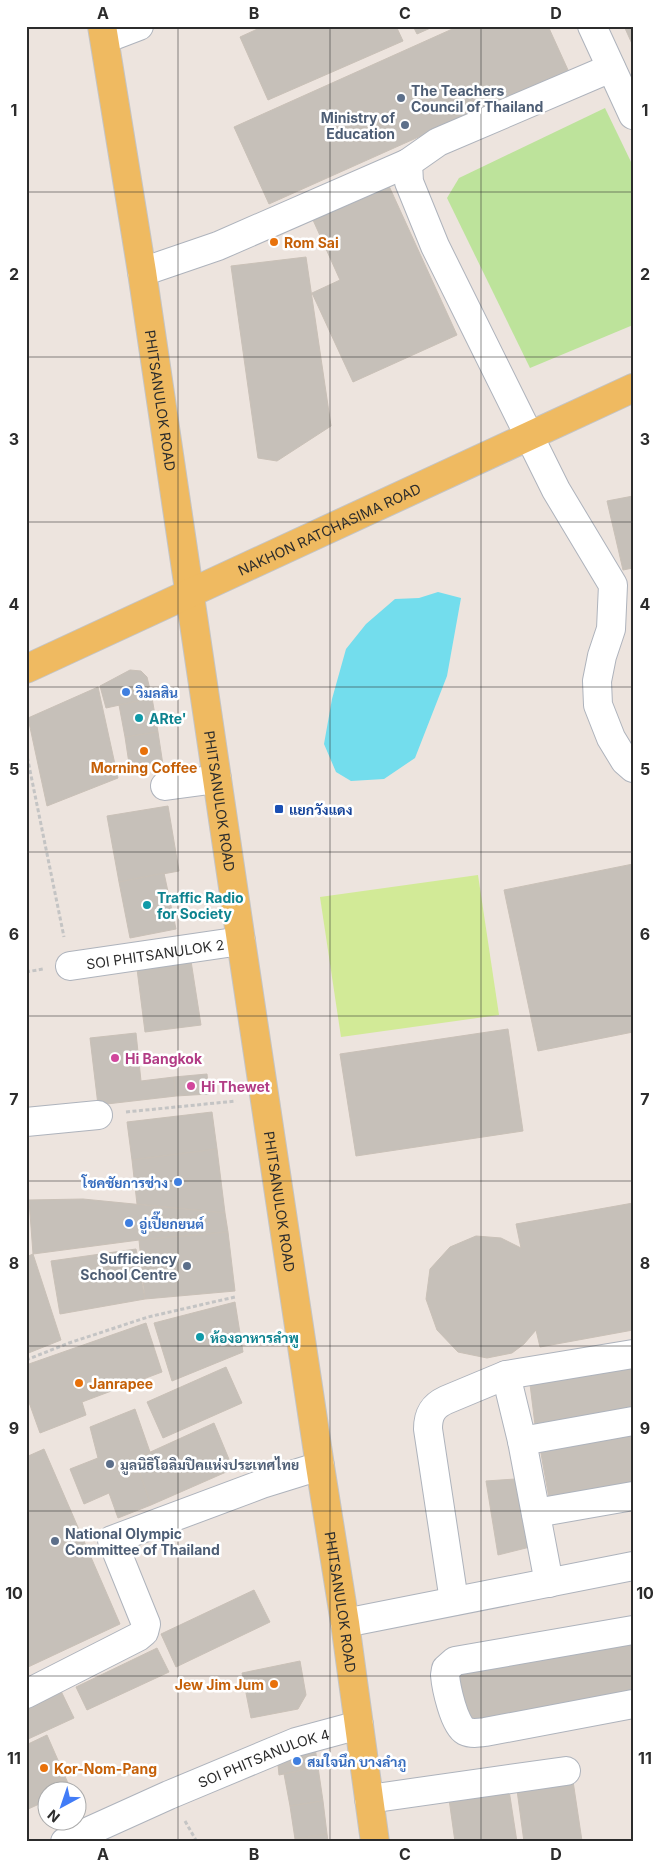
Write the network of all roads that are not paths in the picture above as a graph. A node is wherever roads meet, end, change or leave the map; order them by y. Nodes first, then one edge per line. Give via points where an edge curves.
1 (139, 26) edge
2 (592, 26) edge
3 (104, 33) edge
4 (611, 68) junction
5 (633, 115) edge
6 (408, 163) junction
7 (142, 272) junction
8 (633, 388) edge
9 (528, 436) junction
10 (623, 591) edge
11 (190, 595) junction
12 (26, 669) edge
13 (633, 768) edge
14 (217, 779) junction
15 (165, 786) dead end
16 (241, 941) junction
17 (70, 966) road end
18 (98, 1115) road end
19 (26, 1122) edge
20 (633, 1354) edge
21 (506, 1375) junction
22 (633, 1421) edge
23 (522, 1441) junction
24 (320, 1466) junction
25 (633, 1496) edge
26 (536, 1513) junction
27 (633, 1566) edge
28 (549, 1582) junction
29 (454, 1601) junction
30 (345, 1623) junction
31 (633, 1630) edge
32 (26, 1694) edge
33 (633, 1704) edge
34 (359, 1725) junction
35 (566, 1771) dead end
36 (369, 1799) junction
37 (65, 1842) edge
38 (376, 1842) edge

1 - 3 street
2 - 4 street
3 - 7 main road, PHITSANULOK ROAD
4 - 5 street
4 - 6 street via 438,142
6 - 7 street via 218,246
6 - 9 street via 409,182 435,246
7 - 11 main road, PHITSANULOK ROAD
8 - 9 main road, NAKHON RATCHASIMA ROAD
9 - 10 street via 556,490
9 - 11 main road, NAKHON RATCHASIMA ROAD
10 - 13 street via 602,656 597,681 598,705 611,738
11 - 12 main road, NAKHON RATCHASIMA ROAD
11 - 14 main road, PHITSANULOK ROAD
14 - 15 street
14 - 16 main road, PHITSANULOK ROAD
16 - 17 street, SOI PHITSANULOK 2
16 - 24 main road, PHITSANULOK ROAD
18 - 19 street
20 - 21 street
21 - 23 street
21 - 29 street via 437,1404 428,1421
22 - 23 street
23 - 26 street
24 - 30 main road, PHITSANULOK ROAD
24 - 32 street via 107,1530 146,1624 144,1632
25 - 26 street
26 - 28 street
27 - 28 street
28 - 29 street
29 - 30 street
30 - 34 main road, PHITSANULOK ROAD
31 - 33 street via 455,1661 445,1674 458,1725 472,1733
34 - 36 main road, PHITSANULOK ROAD
34 - 37 street, SOI PHITSANULOK 4 via 296,1742
35 - 36 street
36 - 38 main road, PHITSANULOK ROAD

